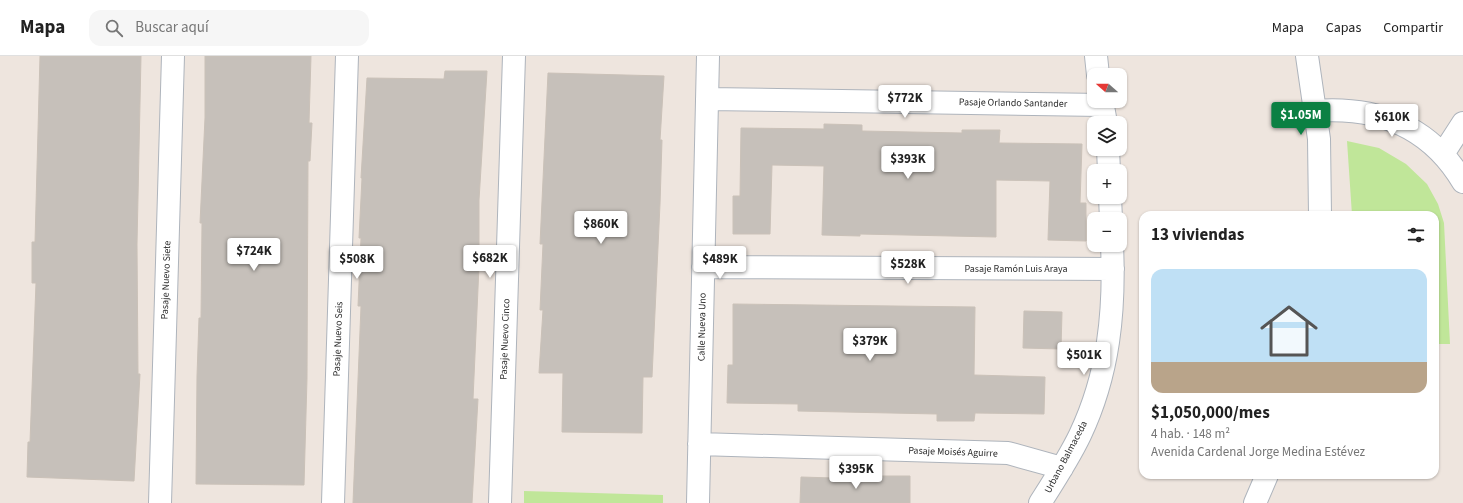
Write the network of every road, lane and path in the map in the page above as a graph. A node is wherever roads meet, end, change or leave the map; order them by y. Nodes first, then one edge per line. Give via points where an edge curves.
1 (173, 56) edge
2 (347, 56) edge
3 (514, 56) edge
4 (708, 56) edge
5 (1096, 56) edge
6 (1307, 56) edge
7 (1097, 68) edge
8 (707, 99) junction
9 (1104, 110) edge
10 (1314, 111) junction
11 (1463, 123) edge
12 (1443, 154) junction
13 (1463, 182) edge
14 (1320, 211) edge
15 (1112, 252) edge
16 (703, 267) junction
17 (1113, 269) junction
18 (699, 444) junction
19 (1062, 468) junction
20 (1266, 479) edge
21 (160, 503) edge
22 (333, 503) edge
23 (500, 503) edge
24 (698, 503) edge
25 (1040, 503) edge
26 (1255, 503) edge

1 - 21 street, Pasaje Nuevo Siete
2 - 22 street, Pasaje Nuevo Seis
3 - 23 street, Pasaje Nuevo Cinco
4 - 8 street, Calle Nueva Uno
5 - 7 street
6 - 10 street
8 - 9 street, Pasaje Orlando Santander
8 - 16 street, Calle Nueva Uno
10 - 12 street via 1352,110 1382,116 1405,125
10 - 14 street via 1319,139
11 - 12 street
12 - 13 street
15 - 17 street, Urbano Balmaceda
16 - 17 street, Pasaje Ramón Luis Araya
16 - 18 street, Calle Nueva Uno
17 - 19 street, Urbano Balmaceda via 1114,302 1104,368 1095,400
18 - 19 street, Pasaje Moisés Aguirre via 1008,454
18 - 24 street, Calle Nueva Uno
19 - 25 street, Urbano Balmaceda
20 - 26 street

